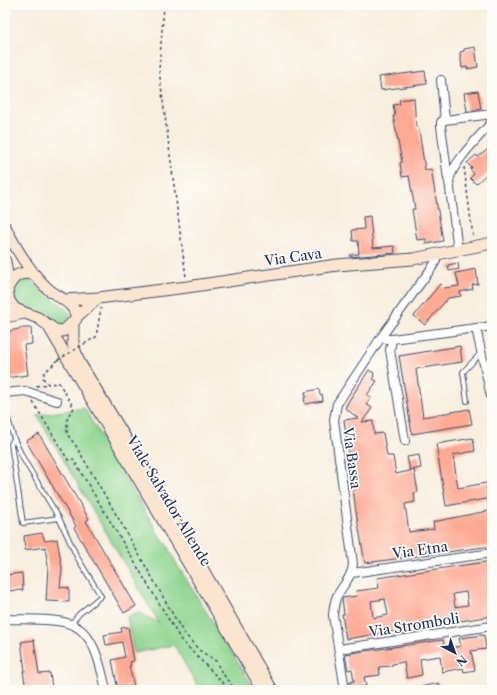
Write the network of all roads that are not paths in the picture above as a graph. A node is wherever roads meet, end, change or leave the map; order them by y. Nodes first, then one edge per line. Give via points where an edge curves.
1 (441, 80) dead end
2 (492, 114) edge
3 (445, 120) junction
4 (492, 122) edge
5 (449, 181) junction
6 (5, 227) edge
7 (492, 243) edge
8 (458, 250) junction
9 (435, 254) junction
10 (5, 261) edge
11 (32, 274) junction
12 (7, 288) edge
13 (98, 298) junction
14 (64, 300) junction
15 (26, 313) junction
16 (5, 316) edge
17 (75, 319) junction
18 (492, 326) edge
19 (49, 327) junction
20 (476, 328) junction
21 (382, 336) junction
22 (392, 339) junction
23 (482, 352) junction
24 (5, 393) edge
25 (57, 401) dead end
26 (467, 401) dead end
27 (492, 401) edge
28 (5, 409) edge
29 (14, 439) junction
30 (405, 441) dead end
31 (59, 518) junction
32 (492, 553) edge
33 (352, 572) junction
34 (5, 619) edge
35 (71, 624) junction
36 (492, 626) edge
37 (339, 649) junction
38 (106, 690) edge
39 (263, 690) edge
40 (272, 690) edge
41 (345, 690) edge

1 - 3 street
2 - 3 street
3 - 5 street via 441,126
4 - 5 street via 461,158 453,169
5 - 8 street
6 - 11 main road
7 - 8 main road, Via Cava
8 - 9 main road, Via Cava
9 - 13 main road, Via Cava via 413,259 337,265
9 - 21 street, Via Bassa via 436,261 433,266
10 - 12 main road
11 - 12 main road via 19,275
11 - 14 main road
12 - 15 main road via 11,305
13 - 14 main road, Via Cava
13 - 17 main road
14 - 17 main road via 71,306
15 - 16 main road
15 - 19 main road
17 - 19 main road via 69,328 62,331
17 - 40 main road, Viale Salvador Allende via 73,345 79,362 154,485
18 - 20 street
19 - 39 main road, Viale Salvador Allende
20 - 22 street
20 - 23 street
21 - 22 street
21 - 33 street, Via Bassa via 334,412
22 - 30 street via 390,350
23 - 26 lane via 463,372
23 - 27 street
24 - 25 street via 25,391
28 - 29 lane
29 - 31 lane
29 - 31 lane via 12,444 24,523
31 - 35 lane via 77,557 101,596
32 - 33 street, Via Etna
33 - 37 street via 334,604
34 - 35 street
35 - 38 street via 80,630 94,647
36 - 37 street, Via Stromboli
37 - 41 street

